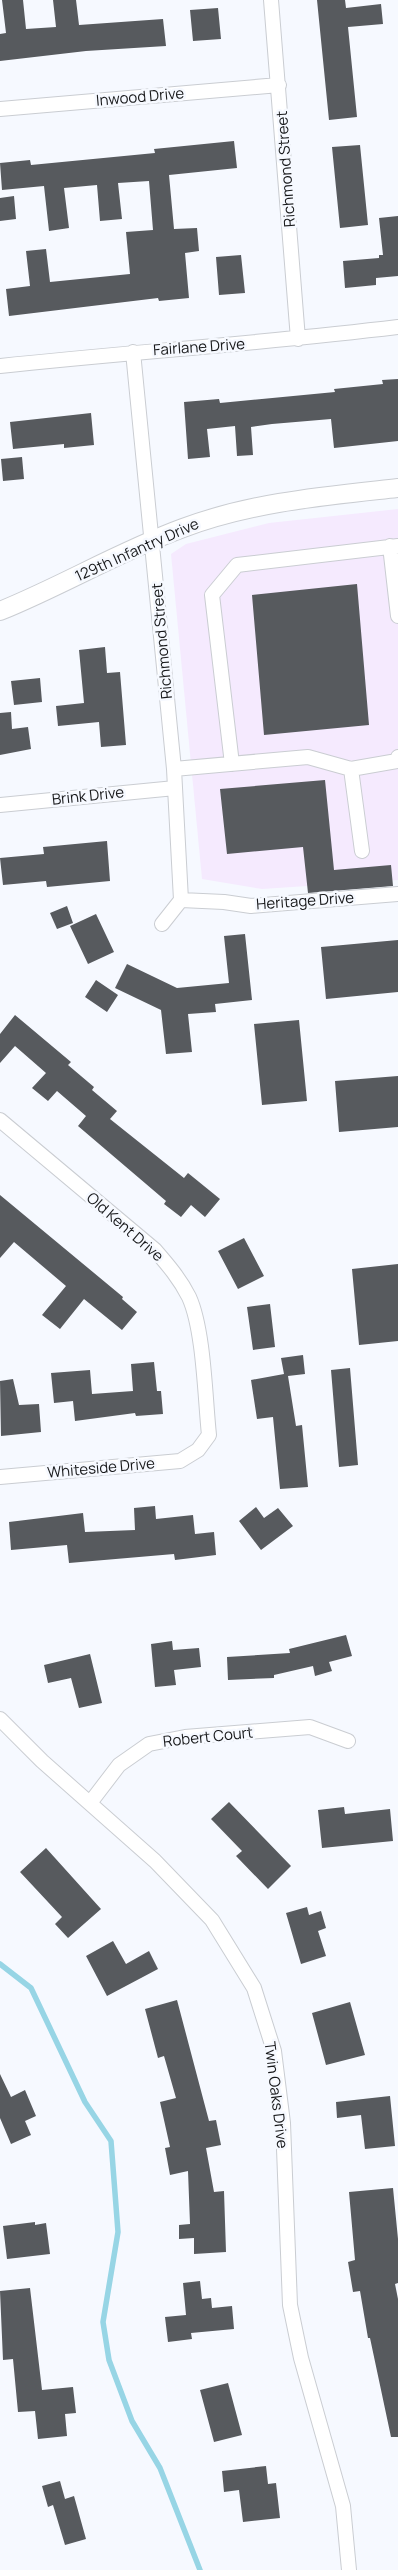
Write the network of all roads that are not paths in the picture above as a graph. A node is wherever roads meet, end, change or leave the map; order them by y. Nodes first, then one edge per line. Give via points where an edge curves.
1 (271, 0) edge
2 (279, 85) junction
3 (0, 109) edge
4 (398, 327) edge
5 (298, 339) junction
6 (134, 352) junction
7 (0, 366) edge
8 (398, 488) edge
9 (152, 541) junction
10 (394, 546) edge
11 (0, 611) edge
12 (398, 616) edge
13 (398, 758) edge
14 (232, 764) junction
15 (174, 769) junction
16 (351, 769) junction
17 (176, 788) junction
18 (0, 805) edge
19 (362, 851) dead end
20 (398, 894) edge
21 (181, 900) junction
22 (162, 924) dead end
23 (0, 1120) edge
24 (198, 1450) joint
25 (0, 1477) edge
26 (1, 1722) edge
27 (348, 1741) dead end
28 (90, 1803) junction
29 (349, 2570) edge

1 - 2 street, Richmond Street
2 - 3 street, Inwood Drive
2 - 5 street, Richmond Street
4 - 5 street, Fairlane Drive
5 - 6 street, Fairlane Drive
6 - 7 street, Fairlane Drive
6 - 9 street, Richmond Street
8 - 9 street, 129th Infantry Drive via 270,504 220,515
9 - 11 street, 129th Infantry Drive
9 - 15 street, Richmond Street
10 - 12 street
10 - 14 street via 237,565 212,595
13 - 16 street via 397,761
14 - 15 street
14 - 16 street via 308,757
15 - 17 street, Richmond Street
16 - 19 street
17 - 18 street, Brink Drive
17 - 21 street, Richmond Street
20 - 21 street, Heritage Drive via 251,906
21 - 22 street
23 - 24 street, Old Kent Drive via 155,1250 176,1275 190,1299 198,1328 209,1435
24 - 25 street, Whiteside Drive via 180,1461
26 - 28 street, Twin Oaks Drive
27 - 28 street, Robert Court via 310,1727 185,1737 149,1744 119,1766
28 - 29 street, Twin Oaks Drive via 155,1861 212,1920 254,1988 274,2051 283,2123 290,2305 301,2358 342,2506

